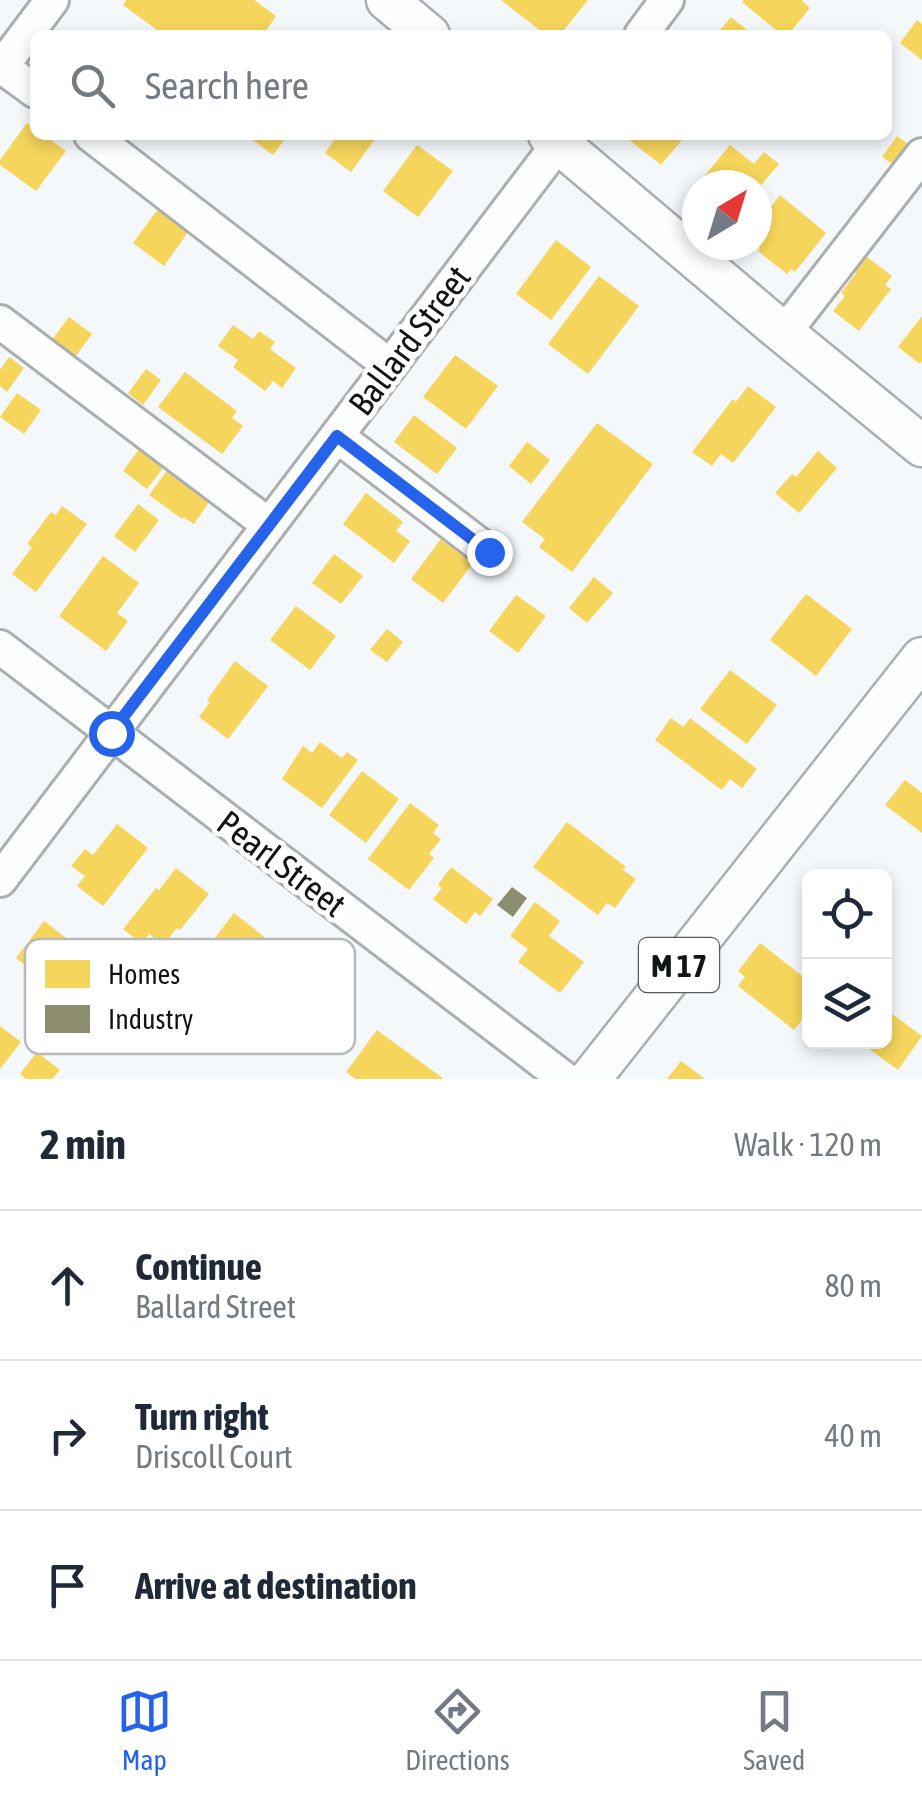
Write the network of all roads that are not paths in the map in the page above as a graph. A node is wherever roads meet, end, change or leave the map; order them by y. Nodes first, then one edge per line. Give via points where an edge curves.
1 (52, 0) edge
2 (387, 0) edge
3 (668, 0) edge
4 (424, 30) edge
5 (645, 30) edge
6 (1, 68) edge
7 (30, 88) edge
8 (97, 140) edge
9 (556, 140) edge
10 (559, 140) edge
11 (922, 155) edge
12 (0, 322) edge
13 (784, 334) junction
14 (390, 366) junction
15 (337, 436) junction
16 (922, 446) edge
17 (269, 525) junction
18 (489, 552) dead end
19 (0, 647) edge
20 (922, 658) edge
21 (111, 733) junction
22 (0, 880) edge
23 (565, 1079) edge
24 (590, 1079) edge

1 - 6 street
2 - 4 main road
3 - 5 street
6 - 7 street
8 - 14 street
9 - 14 street, Ballard Street
10 - 13 main road
11 - 13 street
12 - 17 street
13 - 16 main road
14 - 15 street, Ballard Street
15 - 17 street, Ballard Street
15 - 18 street
17 - 21 street, Ballard Street
19 - 21 street, Pearl Street
20 - 24 main road, M 17
21 - 22 street, Ballard Street
21 - 23 street, Pearl Street

